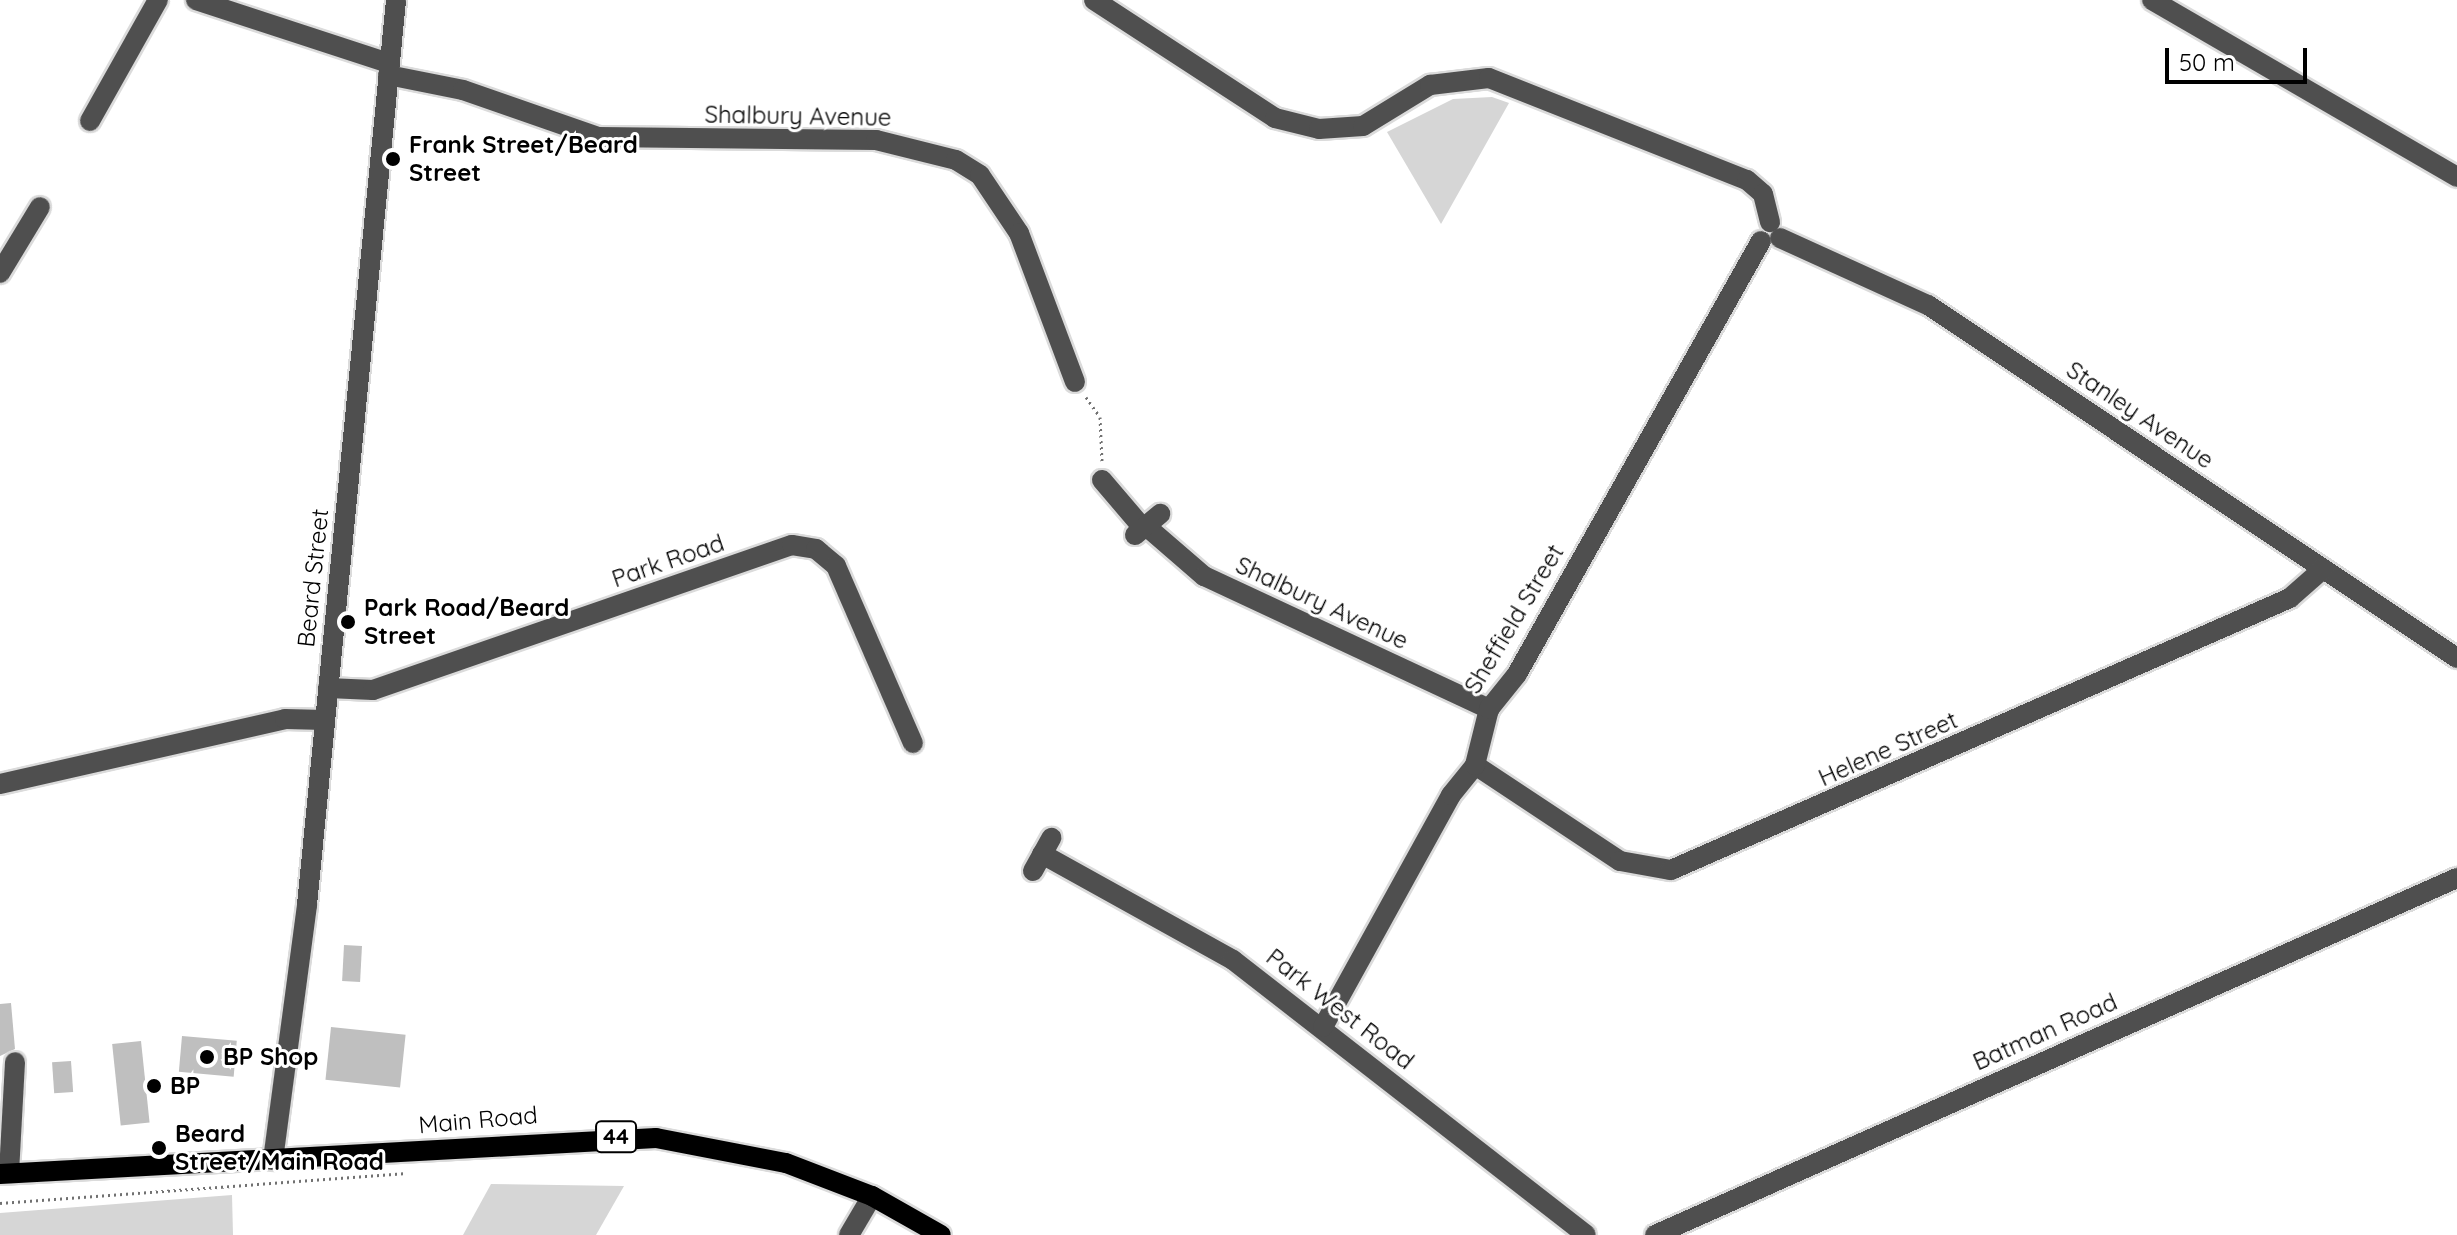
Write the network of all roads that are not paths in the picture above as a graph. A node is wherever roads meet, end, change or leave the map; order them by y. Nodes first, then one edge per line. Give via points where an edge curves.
1 (158, 0) edge
2 (196, 0) edge
3 (396, 0) edge
4 (1094, 0) edge
5 (2152, 0) edge
6 (389, 69) junction
7 (90, 121) dead end
8 (2457, 177) edge
9 (40, 207) dead end
10 (1770, 234) junction
11 (0, 273) edge
12 (1075, 382) road end
13 (1102, 480) road end
14 (2323, 569) junction
15 (2457, 658) edge
16 (328, 688) junction
17 (1489, 709) junction
18 (325, 720) junction
19 (913, 743) dead end
20 (1475, 765) junction
21 (0, 784) edge
22 (1042, 855) dead end
23 (2457, 878) edge
24 (1323, 1027) junction
25 (15, 1062) dead end
26 (273, 1160) junction
27 (4, 1174) edge
28 (872, 1196) junction
29 (849, 1235) edge
30 (941, 1235) edge
31 (1586, 1235) edge
32 (1655, 1235) edge

1 - 7 street
2 - 6 street, Shalbury Avenue
3 - 6 street, Beard Street
4 - 10 street via 1275,118 1319,129 1363,126 1416,93 1463,76 1515,86 1747,180 1763,194
5 - 8 street
6 - 12 street, Shalbury Avenue via 598,137 876,140 956,160 980,175 1019,233
6 - 16 street, Beard Street
9 - 11 street
10 - 14 street, Stanley Avenue via 1928,305
10 - 17 street, Sheffield Street via 1743,260 1517,674
13 - 17 street, Shalbury Avenue via 1204,576
14 - 15 street, Stanley Avenue
14 - 20 street, Helene Street via 2290,598 1671,870 1620,861
16 - 18 street, Beard Street
16 - 19 street, Park Road via 373,690 792,545 816,549 836,566
17 - 20 street, Sheffield Street
18 - 21 street via 285,719
18 - 26 street, Beard Street
20 - 24 street, Sheffield Street via 1451,795
22 - 24 street, Park West Road via 1219,951
23 - 32 street, Batman Road
24 - 31 street, Park West Road
25 - 27 street
26 - 27 main road, Main Road / 44
26 - 28 main road, Main Road / 44 via 656,1138 755,1154
28 - 29 street
28 - 30 main road, Main Road / 44

